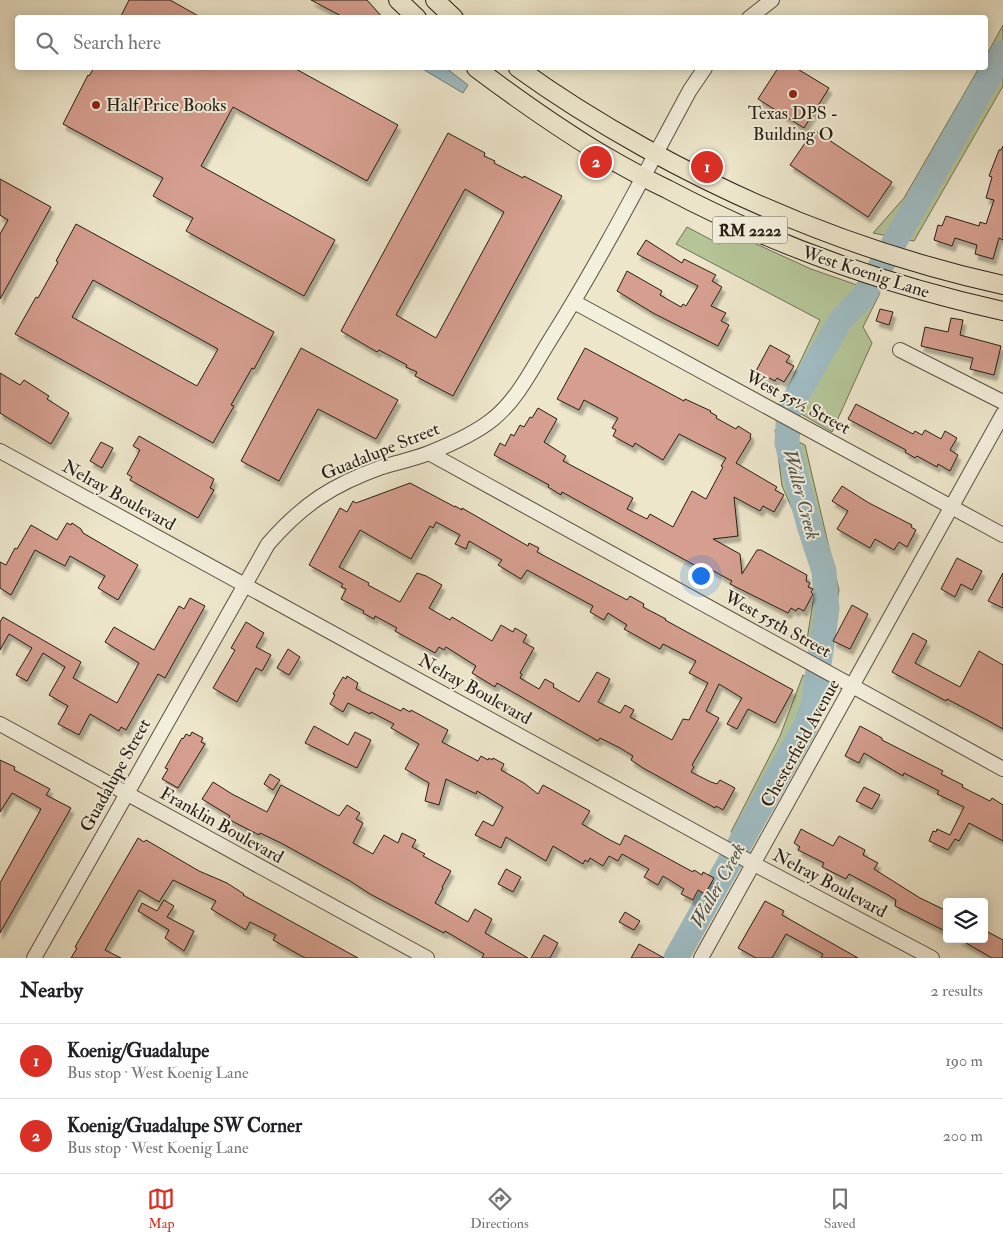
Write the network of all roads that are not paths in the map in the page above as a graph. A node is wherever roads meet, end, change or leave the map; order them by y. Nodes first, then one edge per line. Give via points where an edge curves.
1 (398, 0) edge
2 (435, 0) edge
3 (772, 0) edge
4 (414, 15) edge
5 (451, 15) edge
6 (753, 15) edge
7 (479, 70) edge
8 (521, 70) edge
9 (704, 70) edge
10 (655, 154) junction
11 (642, 177) junction
12 (1003, 284) edge
13 (574, 302) junction
14 (1003, 311) edge
15 (900, 350) dead end
16 (1003, 402) edge
17 (1003, 414) edge
18 (0, 451) edge
19 (429, 453) junction
20 (952, 506) junction
21 (1003, 534) edge
22 (245, 584) junction
23 (852, 687) junction
24 (0, 724) edge
25 (1003, 770) edge
26 (126, 793) junction
27 (754, 864) junction
28 (34, 958) edge
29 (427, 958) edge
30 (701, 958) edge
31 (932, 958) edge

1 - 4 main road
2 - 5 main road
3 - 6 street
7 - 11 main road, West Koenig Lane / RM 2222 via 553,123
8 - 10 main road, West Koenig Lane / RM 2222
9 - 10 street, Guadalupe Street
10 - 11 street, Guadalupe Street
10 - 12 main road, West Koenig Lane / RM 2222 via 796,222 903,259
11 - 13 street, Guadalupe Street
11 - 14 main road, West Koenig Lane / RM 2222 via 746,228 802,251 890,281
13 - 19 street, Guadalupe Street via 507,405 476,430
13 - 20 street, West 55½ Street
15 - 16 street
17 - 20 street, Chesterfield Avenue
18 - 22 street, Nelray Boulevard
19 - 22 street, Guadalupe Street via 362,475 311,502 268,544
19 - 23 street, West 55th Street
20 - 21 street, West 55½ Street
20 - 23 street, Chesterfield Avenue
22 - 26 street, Guadalupe Street
22 - 27 street, Nelray Boulevard
23 - 25 street, West 55th Street
23 - 27 street, Chesterfield Avenue
24 - 26 street, Franklin Boulevard
26 - 28 street, Guadalupe Street
26 - 29 street, Franklin Boulevard
27 - 30 street, Chesterfield Avenue
27 - 31 street, Nelray Boulevard

